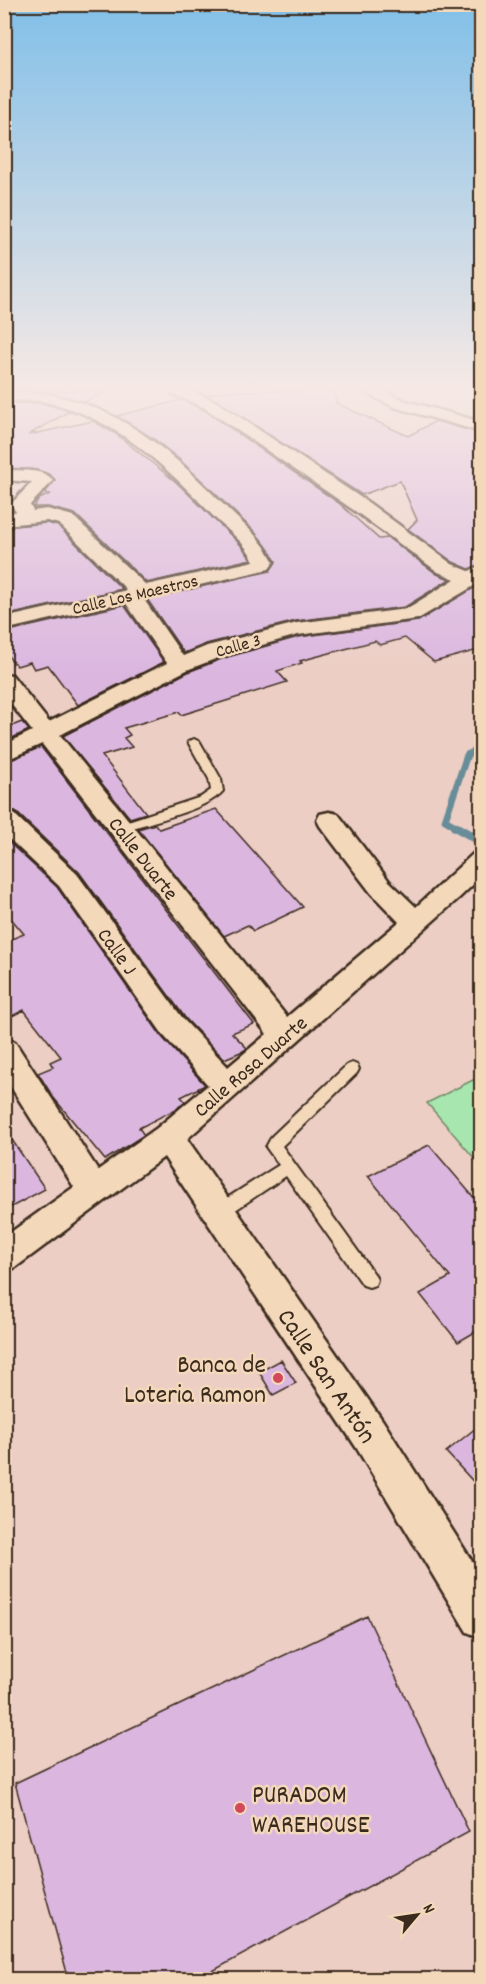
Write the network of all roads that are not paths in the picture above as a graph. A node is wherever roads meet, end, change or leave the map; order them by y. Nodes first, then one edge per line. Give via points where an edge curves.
1 (40, 484) edge
2 (192, 484) edge
3 (327, 484) edge
4 (28, 517) junction
5 (4, 519) edge
6 (477, 575) edge
7 (131, 596) junction
8 (4, 624) edge
9 (179, 665) junction
10 (4, 680) edge
11 (46, 733) junction
12 (194, 742) dead end
13 (4, 754) edge
14 (4, 819) edge
15 (329, 820) dead end
16 (120, 828) junction
17 (482, 860) edge
18 (415, 922) junction
19 (285, 1036) junction
20 (4, 1050) edge
21 (352, 1069) dead end
22 (228, 1087) junction
23 (168, 1137) junction
24 (287, 1168) junction
25 (93, 1190) junction
26 (219, 1212) junction
27 (4, 1257) edge
28 (369, 1280) dead end
29 (482, 1617) edge

1 - 4 street via 20,504
2 - 7 street, Calle Los Maestros via 264,562
3 - 6 street via 445,568
4 - 5 street
4 - 7 street via 47,515 66,520 136,585 137,591
6 - 9 street, Calle 3 via 411,615 297,629
7 - 8 street, Calle Los Maestros
7 - 9 street
9 - 11 street, Calle 3
10 - 11 street, Calle Duarte
11 - 13 street, Calle 3
11 - 16 street, Calle Duarte
12 - 16 lane via 215,779 217,791 205,800
14 - 22 street, Calle J via 68,880 174,1028
15 - 18 street via 380,887
16 - 19 street, Calle Duarte
17 - 18 street, Calle Rosa Duarte
18 - 19 street, Calle Rosa Duarte
19 - 22 street, Calle Rosa Duarte
20 - 25 street
21 - 24 lane via 278,1140 274,1147
22 - 23 street, Calle Rosa Duarte
23 - 25 street, Calle Rosa Duarte
23 - 26 street, Calle San Antón
24 - 26 lane
24 - 28 lane
25 - 27 street, Calle Rosa Duarte
26 - 29 street, Calle San Antón via 434,1535

